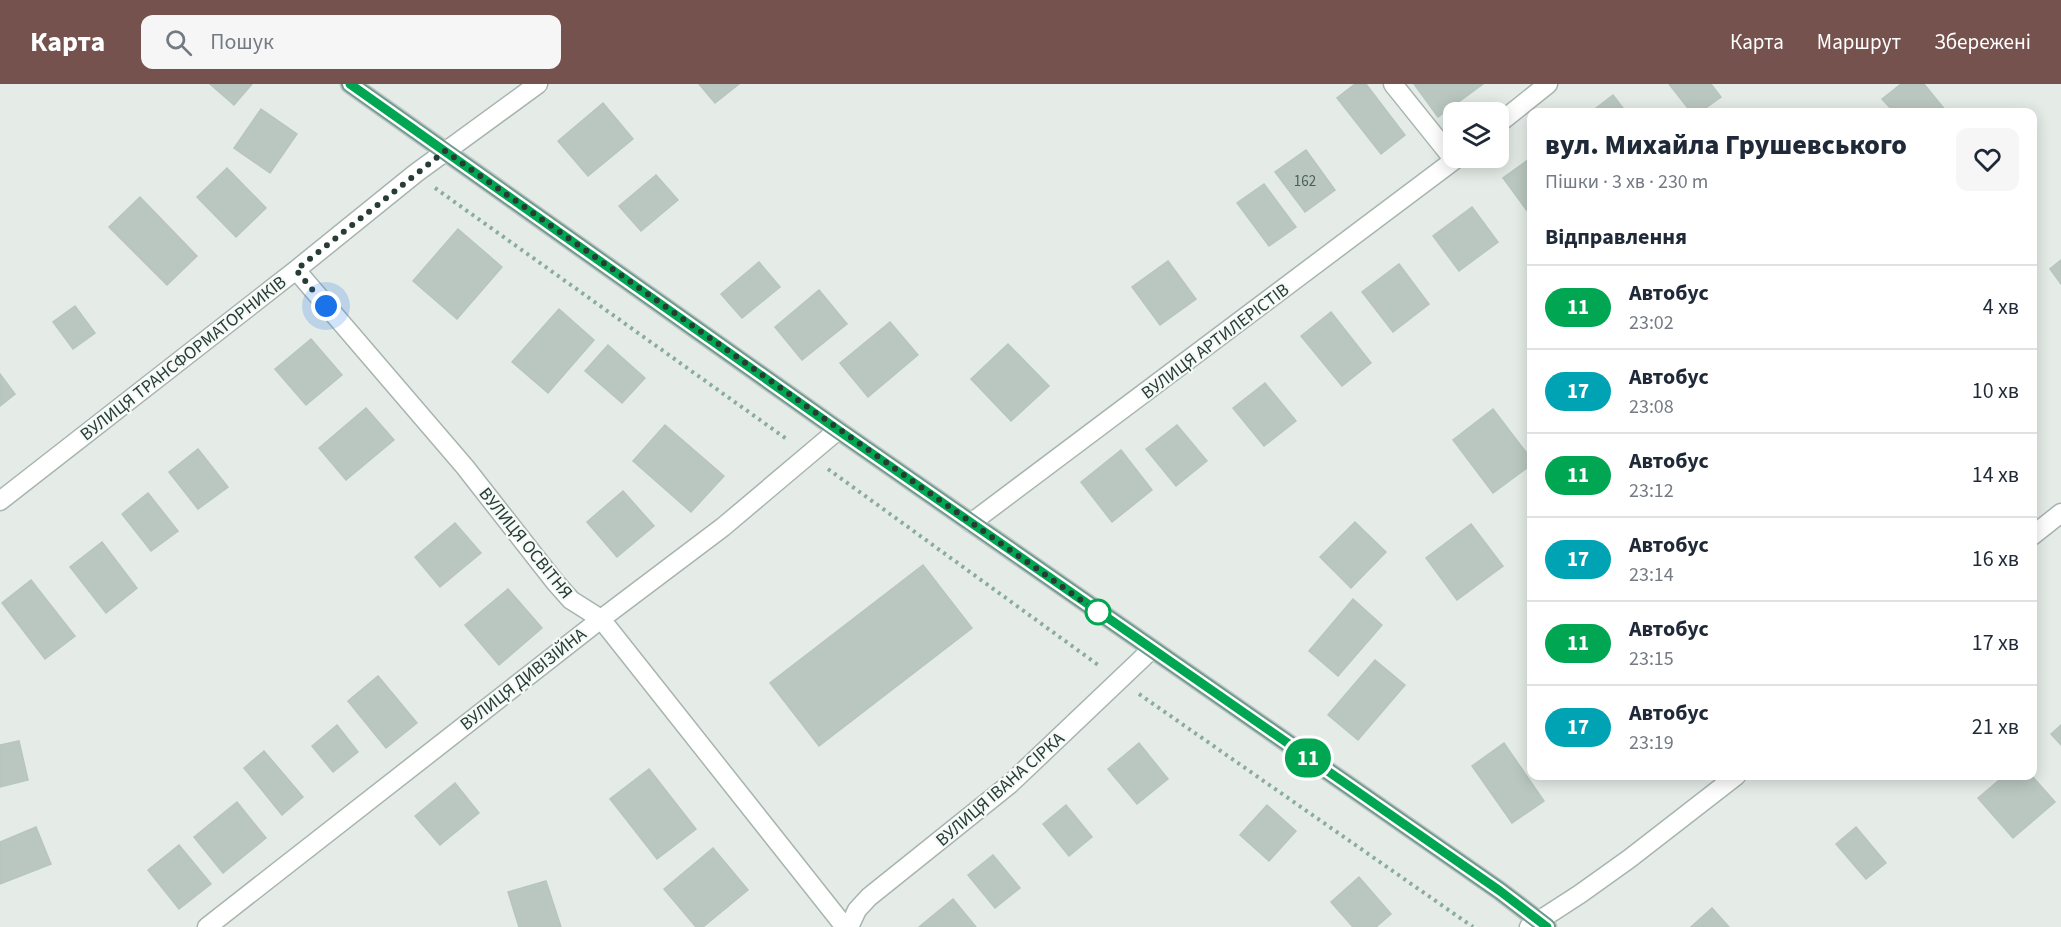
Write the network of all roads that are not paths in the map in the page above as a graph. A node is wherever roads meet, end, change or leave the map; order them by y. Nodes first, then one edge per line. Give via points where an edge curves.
1 (350, 84) edge
2 (538, 84) edge
3 (1393, 84) edge
4 (1548, 84) edge
5 (1509, 115) edge
6 (1443, 144) edge
7 (445, 151) junction
8 (1444, 168) edge
9 (296, 270) junction
10 (838, 430) junction
11 (0, 501) edge
12 (2061, 513) edge
13 (971, 523) junction
14 (2037, 532) edge
15 (601, 619) junction
16 (1152, 650) junction
17 (1731, 780) edge
18 (1538, 925) edge
19 (207, 927) edge
20 (847, 927) edge

1 - 7 main road
2 - 7 street, ВУЛИЦЯ ТРАНСФОРМАТОРНИКІВ
3 - 6 street
4 - 5 street
7 - 9 street, ВУЛИЦЯ ТРАНСФОРМАТОРНИКІВ
7 - 10 main road
8 - 13 street, ВУЛИЦЯ АРТИЛЕРІСТІВ
9 - 11 street, ВУЛИЦЯ ТРАНСФОРМАТОРНИКІВ
9 - 15 street, ВУЛИЦЯ ОСВІТНЯ via 465,467 555,582 571,600
10 - 13 main road
10 - 15 street, ВУЛИЦЯ ДИВІЗІЙНА via 723,527
12 - 14 street
13 - 16 main road
15 - 19 street, ВУЛИЦЯ ДИВІЗІЙНА
15 - 20 street, ВУЛИЦЯ ОСВІТНЯ
16 - 18 main road via 1500,891
16 - 20 street, ВУЛИЦЯ ІВАНА СІРКА via 1010,784 869,897
17 - 18 street

